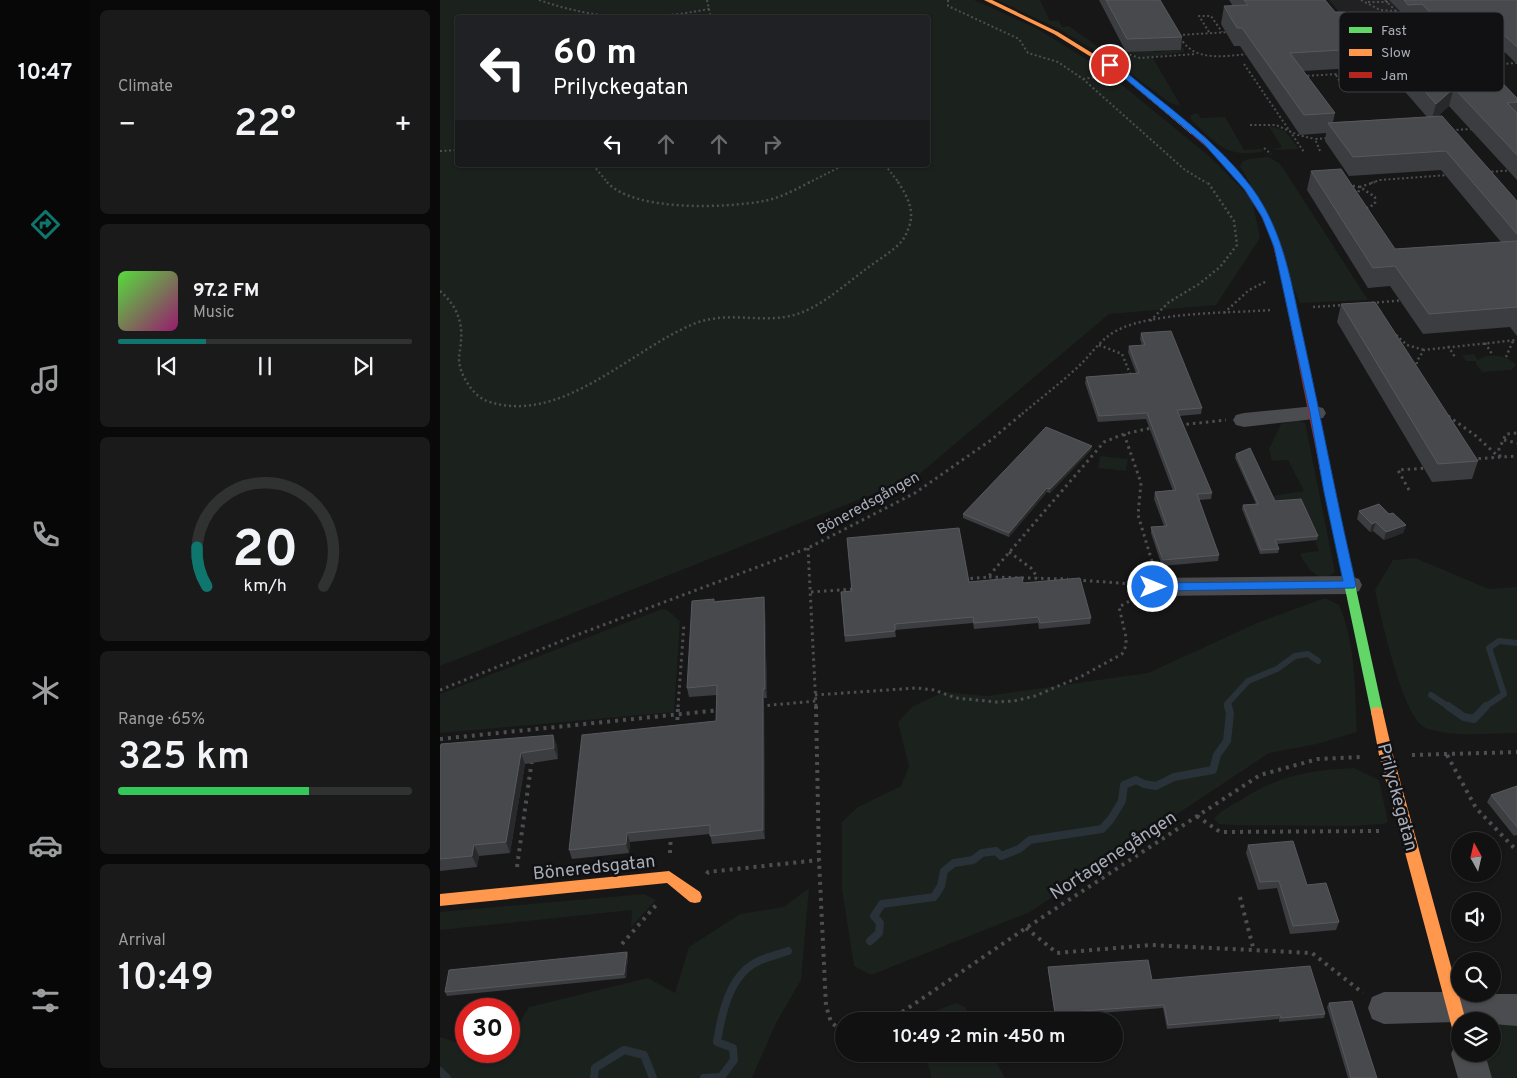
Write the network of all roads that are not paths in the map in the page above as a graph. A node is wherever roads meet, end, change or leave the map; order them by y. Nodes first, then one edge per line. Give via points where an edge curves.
1 (987, 0) edge
2 (1315, 413) junction
3 (1244, 420) road end
4 (1350, 585) junction
5 (1153, 587) road end
6 (695, 897) road end
7 (440, 900) edge
8 (1384, 1008) road end
9 (1517, 1010) edge
10 (1455, 1012) edge
11 (1501, 1012) edge
12 (1451, 1017) edge
13 (1470, 1062) edge
14 (1474, 1078) edge

1 - 2 street, Prilyckegatan via 1056,32 1124,75 1207,142 1248,189 1266,217 1278,247
2 - 3 street
2 - 4 street, Prilyckegatan
4 - 5 street
4 - 10 street, Prilyckegatan via 1386,755
6 - 7 street, Böneredsgatan via 669,877
8 - 12 street
9 - 11 street
13 - 14 street

